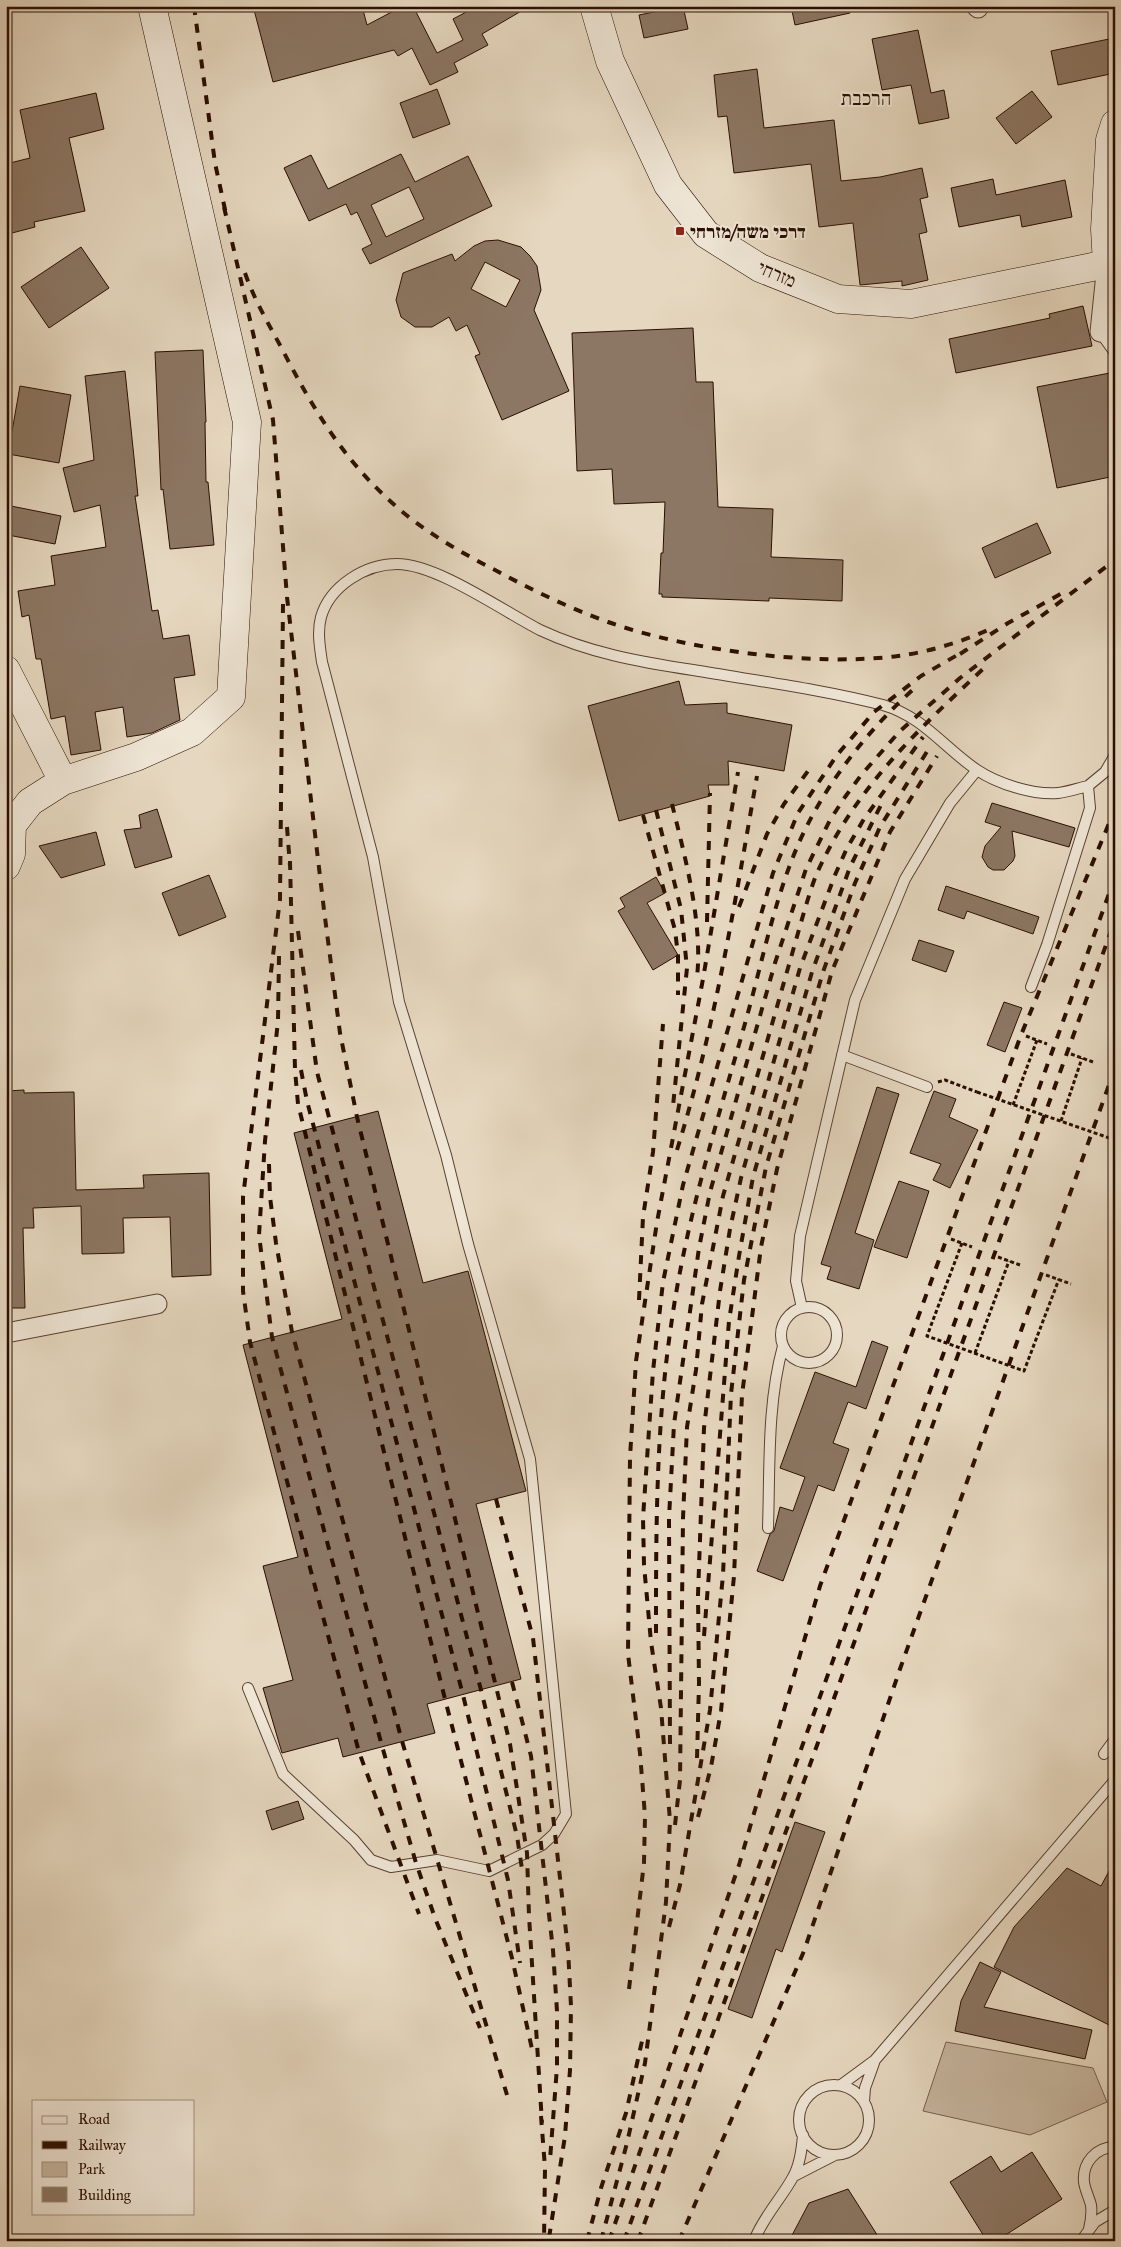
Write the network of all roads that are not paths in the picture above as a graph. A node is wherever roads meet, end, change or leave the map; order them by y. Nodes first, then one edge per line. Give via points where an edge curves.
1 (152, 6) edge
2 (594, 6) edge
3 (1115, 124) edge
4 (1107, 264) junction
5 (1100, 332) joint
6 (1115, 354) edge
7 (6, 670) edge
8 (1115, 755) edge
9 (977, 770) junction
10 (63, 781) junction
11 (1088, 786) junction
12 (6, 866) edge
13 (1031, 987) dead end
14 (842, 1055) junction
15 (927, 1087) road end
16 (157, 1304) dead end
17 (802, 1308) junction
18 (6, 1333) edge
19 (783, 1346) junction
20 (768, 1528) dead end
21 (248, 1688) dead end
22 (1115, 1739) edge
23 (1104, 1754) dead end
24 (1115, 1780) edge
25 (876, 2060) junction
26 (841, 2085) junction
27 (864, 2101) junction
28 (803, 2134) junction
29 (1115, 2147) edge
30 (836, 2154) junction
31 (794, 2176) junction
32 (1115, 2210) edge
33 (1089, 2229) junction
34 (754, 2241) edge
35 (1081, 2241) edge

1 - 10 street via 248,422 231,697 192,732 136,757
2 - 4 street, מזרחי via 610,61 668,185 706,234 760,268 838,299 911,304
3 - 4 street via 1110,140 1105,229
4 - 5 street
5 - 6 lane
7 - 10 street
8 - 11 lane via 1105,772
9 - 11 lane via 1002,783 1035,791 1058,793
9 - 14 lane via 950,803 905,879 855,1000
9 - 21 lane via 929,729 893,708 834,693 592,651 538,629 422,568 396,564 363,572 345,582 330,598 321,617 322,662 373,857 399,1002 446,1155 530,1459 566,1814 554,1834 542,1845 489,1871 437,1860 390,1867 371,1860 284,1774
10 - 12 street via 30,802 12,825 11,854
11 - 13 lane via 1090,808
14 - 15 lane
14 - 17 lane via 800,1236 796,1281
16 - 18 street
17 - 19 lane via 787,1318 781,1336
17 - 19 lane via 821,1310 829,1315 836,1329 834,1348 828,1356 803,1362
19 - 20 lane via 775,1375
22 - 23 lane
24 - 25 lane
25 - 26 lane
25 - 27 lane via 867,2080
26 - 27 lane via 850,2088
26 - 28 lane via 830,2085 810,2094 800,2113
27 - 30 lane via 869,2120 863,2140 846,2152
28 - 30 lane via 816,2149
28 - 31 lane
29 - 33 lane via 1099,2151 1085,2168 1084,2181 1091,2206
30 - 31 lane
31 - 34 lane via 773,2205
32 - 33 lane
33 - 35 lane

